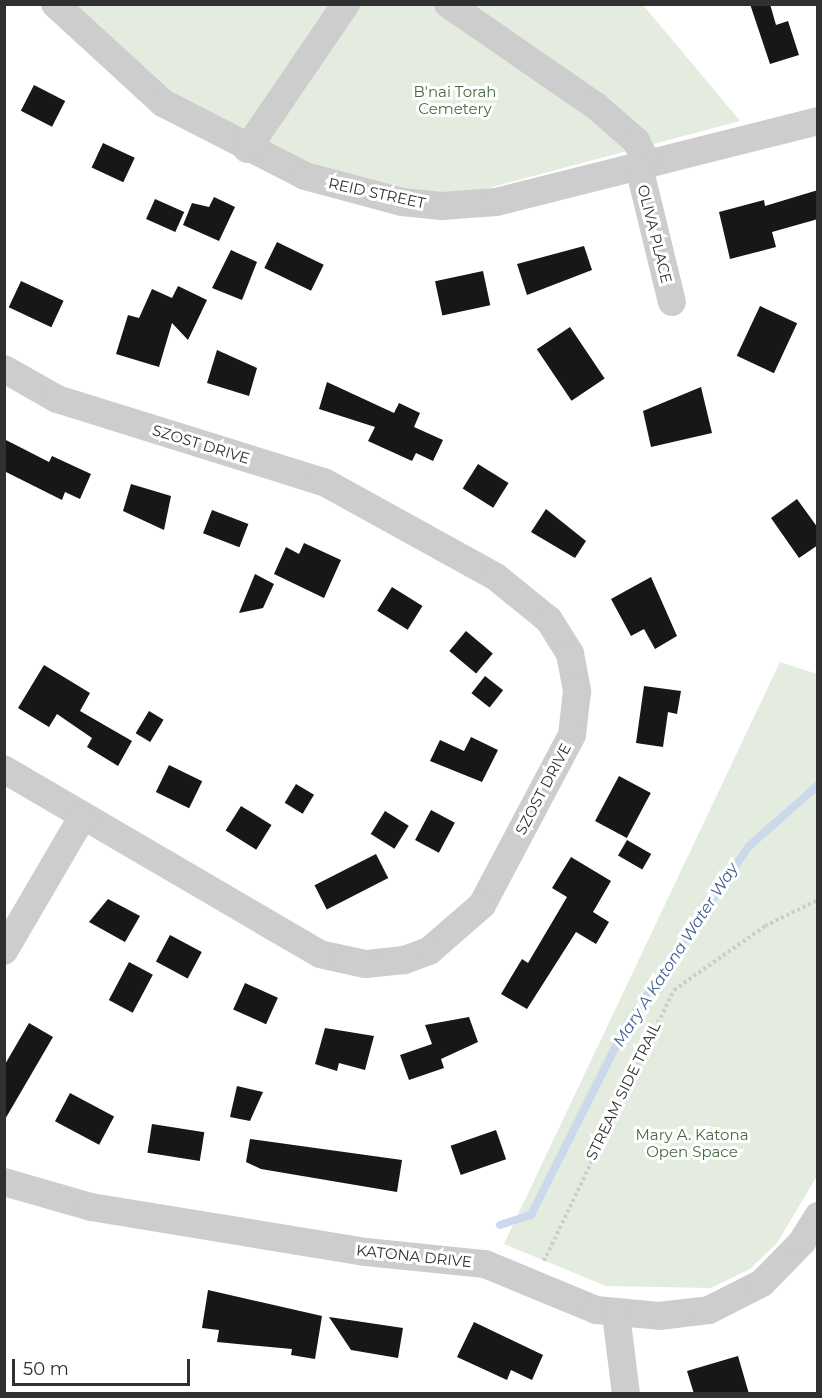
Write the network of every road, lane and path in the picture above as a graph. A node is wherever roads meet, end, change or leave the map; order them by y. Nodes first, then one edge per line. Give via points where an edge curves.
1 (55, 4) edge
2 (346, 4) edge
3 (448, 4) edge
4 (818, 121) edge
5 (247, 149) junction
6 (643, 166) junction
7 (672, 302) dead end
8 (4, 369) edge
9 (4, 770) edge
10 (83, 816) junction
11 (818, 900) edge
12 (4, 951) edge
13 (4, 1182) edge
14 (818, 1215) edge
15 (534, 1282) junction
16 (616, 1314) junction
17 (626, 1394) edge

1 - 5 street, REID STREET via 163,103
2 - 5 street
3 - 6 street, OLIVA PLACE via 596,106 636,141
4 - 6 street, REID STREET
5 - 6 street, REID STREET via 333,185 442,206 496,202
6 - 7 street, OLIVA PLACE
8 - 10 street, SZOST DRIVE via 57,399 324,482 496,577 549,620 570,654 577,691 572,735 482,905 429,951 404,960 365,964 320,954
9 - 10 street, SZOST DRIVE
10 - 12 street
11 - 15 path, STREAM SIDE TRAIL via 722,953 675,990
13 - 15 street, KATONA DRIVE via 91,1208 366,1252 485,1264
14 - 16 street, KATONA DRIVE via 784,1264 740,1296 684,1315
15 - 16 street, KATONA DRIVE
16 - 17 street

